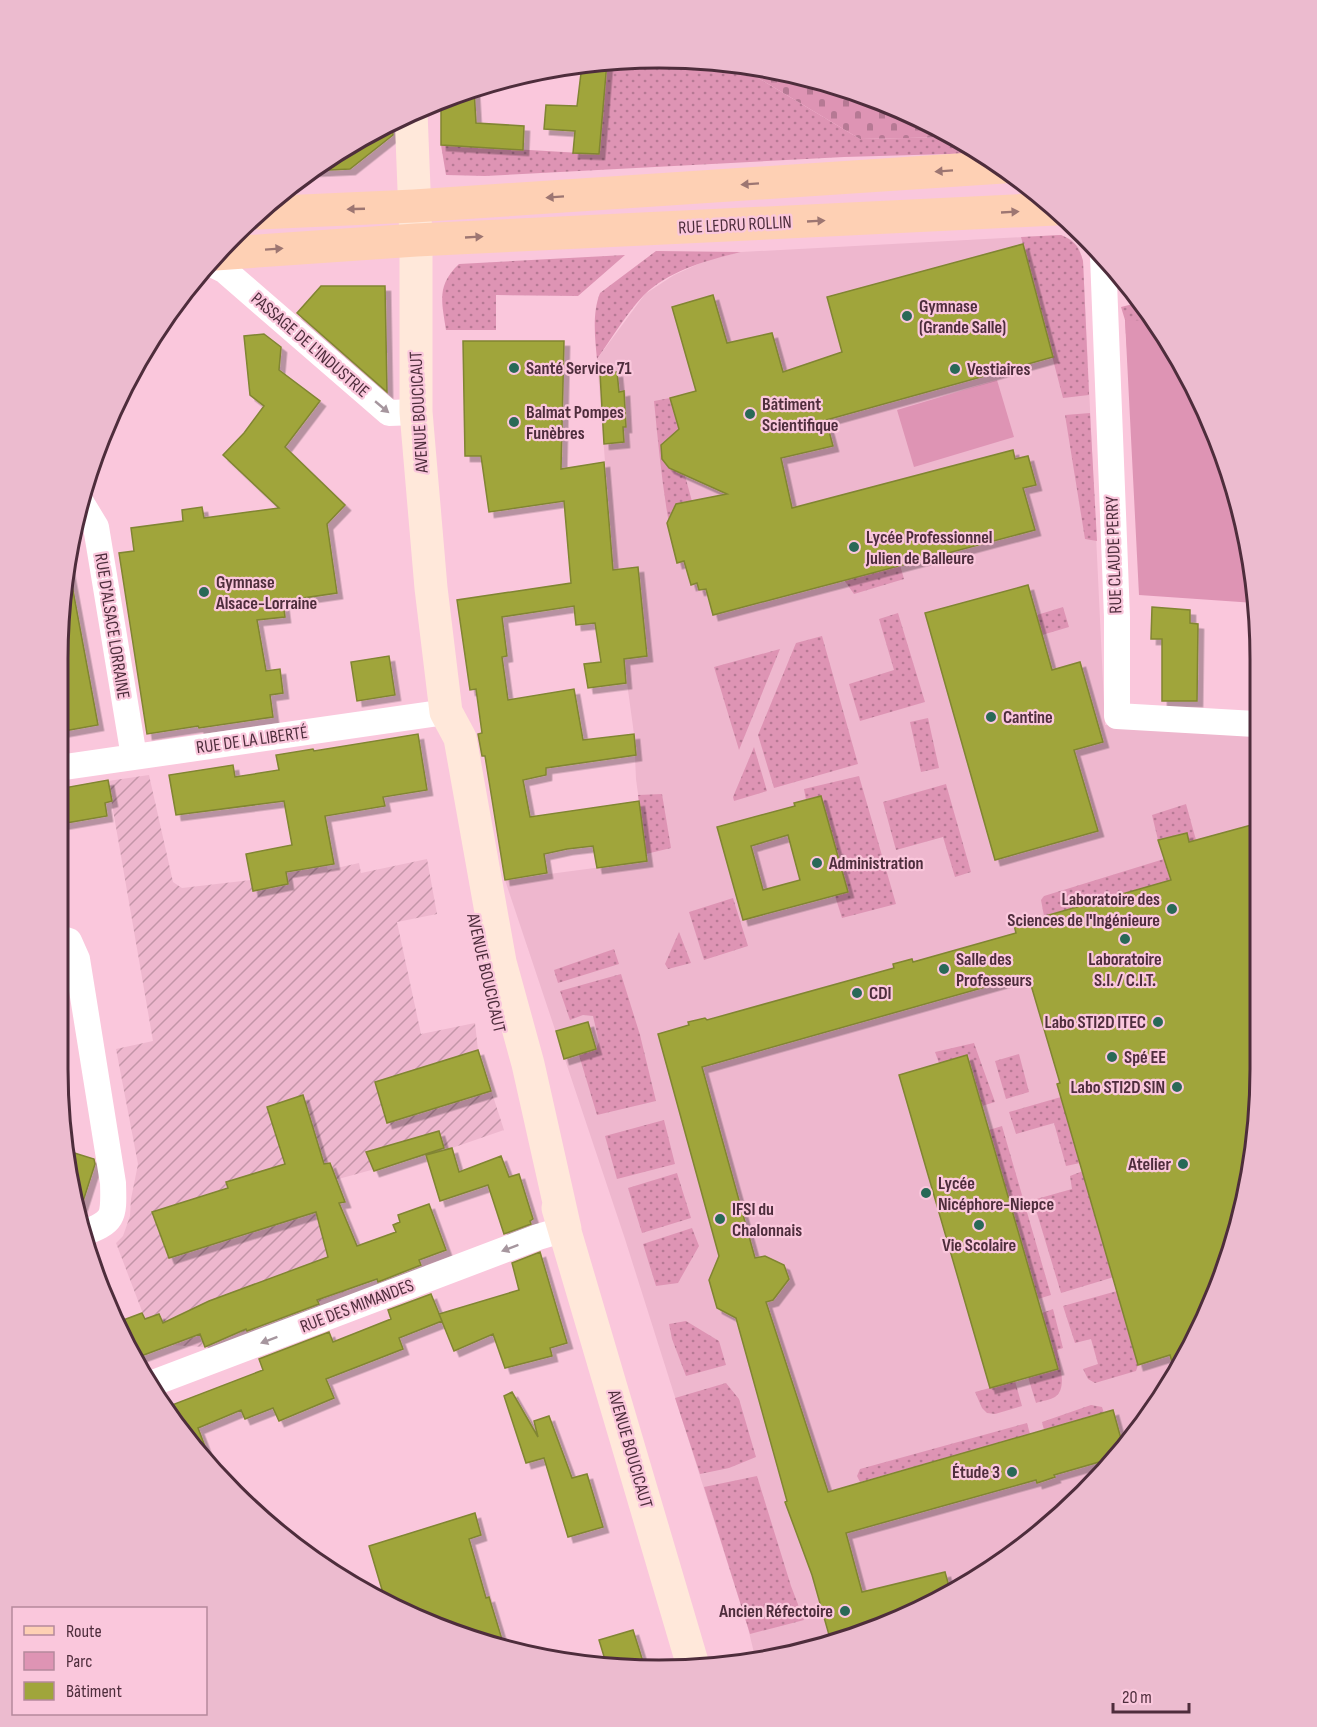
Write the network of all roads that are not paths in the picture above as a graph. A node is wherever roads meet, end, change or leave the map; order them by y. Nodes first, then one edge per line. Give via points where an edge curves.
1 (411, 121) edge
2 (988, 168) edge
3 (414, 206) junction
4 (1043, 210) edge
5 (271, 212) edge
6 (416, 240) junction
7 (229, 253) edge
8 (217, 266) edge
9 (1104, 270) edge
10 (416, 412) junction
11 (87, 512) edge
12 (446, 712) junction
13 (1250, 724) edge
14 (134, 757) junction
15 (68, 767) edge
16 (68, 941) edge
17 (565, 1229) junction
18 (91, 1230) edge
19 (158, 1381) edge
20 (691, 1658) edge

1 - 3 main road, AVENUE BOUCICAUT
2 -> 3 main road
3 -> 5 main road
3 - 6 main road, AVENUE BOUCICAUT
6 -> 4 main road, RUE LEDRU ROLLIN
7 -> 6 main road, RUE LEDRU ROLLIN
6 - 10 main road, AVENUE BOUCICAUT
8 -> 10 street, PASSAGE DE L'INDUSTRIE via 389,413
9 - 13 street, RUE CLAUDE PERRY via 1117,716
10 - 12 main road, AVENUE BOUCICAUT
11 - 14 street, RUE D'ALSACE LORRAINE via 96,527
12 - 14 street, RUE DE LA LIBERTÉ
12 - 17 main road, AVENUE BOUCICAUT via 437,728 485,977 510,1070
14 - 15 street, RUE DE LA LIBERTÉ
16 - 18 street via 77,959 113,1183 114,1212 102,1226
17 -> 19 street, RUE DES MIMANDES
17 - 20 main road, AVENUE BOUCICAUT

